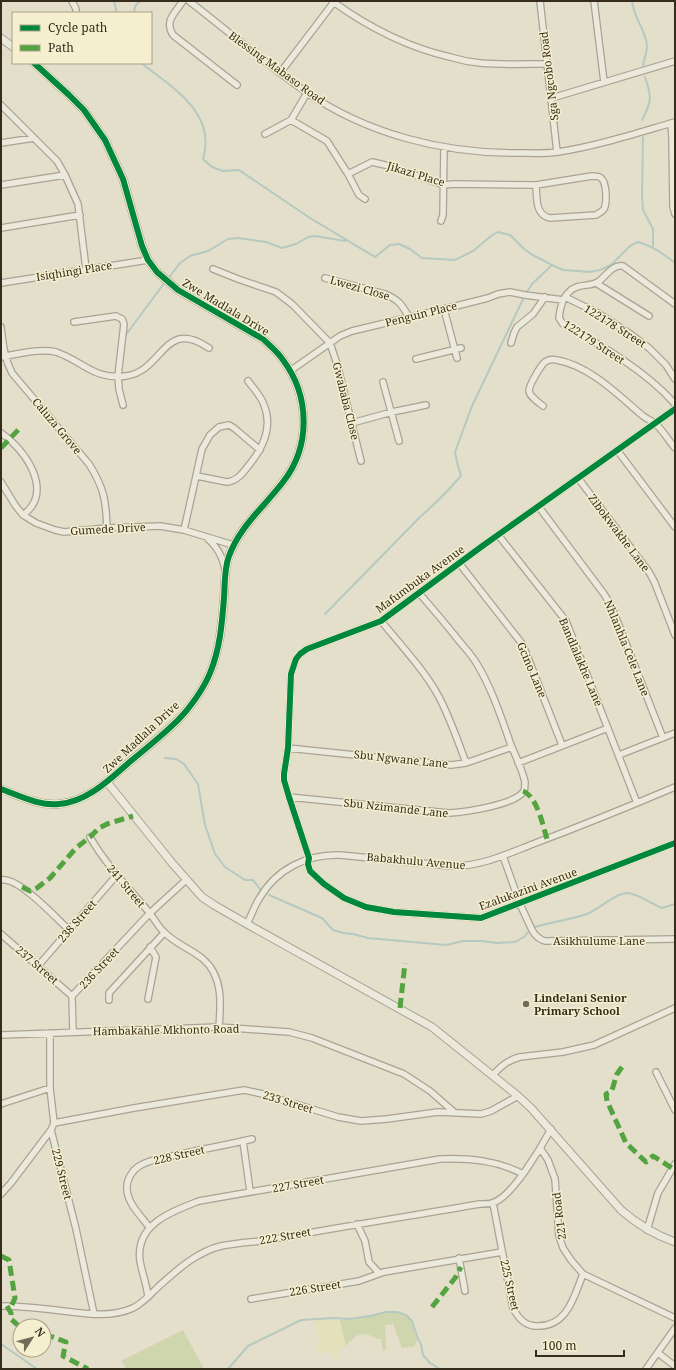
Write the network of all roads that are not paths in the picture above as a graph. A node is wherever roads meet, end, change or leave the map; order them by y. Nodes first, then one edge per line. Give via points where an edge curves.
1 (72, 1) edge
2 (183, 1) edge
3 (189, 1) edge
4 (540, 1) edge
5 (594, 1) edge
6 (333, 2) edge
7 (76, 12) edge
8 (1, 38) edge
9 (12, 46) edge
10 (675, 61) edge
11 (35, 64) edge
12 (547, 64) junction
13 (280, 73) junction
14 (604, 82) junction
15 (238, 85) dead end
16 (307, 93) junction
17 (552, 98) junction
18 (1, 105) edge
19 (292, 120) junction
20 (673, 122) edge
21 (265, 134) dead end
22 (34, 138) junction
23 (1, 143) edge
24 (444, 147) junction
25 (557, 152) junction
26 (348, 174) junction
27 (65, 175) junction
28 (1, 185) edge
29 (444, 185) junction
30 (536, 186) junction
31 (674, 189) edge
32 (365, 199) dead end
33 (675, 214) edge
34 (80, 215) junction
35 (441, 221) dead end
36 (1, 228) edge
37 (148, 260) junction
38 (86, 269) junction
39 (213, 269) dead end
40 (325, 278) dead end
41 (1, 283) edge
42 (596, 283) junction
43 (545, 297) junction
44 (564, 298) junction
45 (675, 304) edge
46 (444, 309) junction
47 (649, 316) dead end
48 (409, 317) junction
49 (74, 322) dead end
50 (1, 327) edge
51 (330, 343) junction
52 (512, 343) dead end
53 (209, 348) dead end
54 (461, 348) dead end
55 (454, 350) junction
56 (3, 356) edge
57 (456, 358) dead end
58 (416, 359) dead end
59 (290, 372) junction
60 (118, 376) junction
61 (675, 379) edge
62 (248, 382) dead end
63 (383, 382) dead end
64 (675, 404) edge
65 (123, 405) dead end
66 (426, 405) dead end
67 (543, 406) dead end
68 (675, 409) edge
69 (392, 412) junction
70 (352, 423) junction
71 (656, 424) junction
72 (1, 433) edge
73 (399, 441) dead end
74 (675, 448) edge
75 (260, 450) junction
76 (617, 450) junction
77 (361, 461) dead end
78 (197, 476) junction
79 (578, 478) junction
80 (1, 482) edge
81 (538, 507) junction
82 (23, 514) junction
83 (675, 527) edge
84 (107, 528) junction
85 (184, 530) junction
86 (499, 536) junction
87 (206, 537) junction
88 (233, 545) junction
89 (460, 563) junction
90 (226, 570) junction
91 (420, 593) junction
92 (381, 621) junction
93 (675, 635) edge
94 (608, 728) junction
95 (675, 733) edge
96 (663, 738) junction
97 (562, 746) junction
98 (512, 747) junction
99 (288, 748) junction
100 (620, 755) junction
101 (466, 763) junction
102 (518, 763) junction
103 (107, 782) junction
104 (675, 787) edge
105 (1, 789) edge
106 (289, 797) junction
107 (637, 803) junction
108 (90, 837) dead end
109 (675, 843) edge
110 (503, 856) junction
111 (309, 858) junction
112 (116, 876) junction
113 (1, 880) edge
114 (186, 880) junction
115 (520, 904) junction
116 (150, 913) junction
117 (246, 924) junction
118 (69, 930) junction
119 (164, 933) junction
120 (1, 934) edge
121 (675, 939) edge
122 (150, 947) junction
123 (38, 966) junction
124 (72, 996) junction
125 (148, 999) dead end
126 (108, 1000) dead end
127 (675, 1008) edge
128 (219, 1027) junction
129 (73, 1032) junction
130 (50, 1033) junction
131 (1, 1035) edge
132 (656, 1072) dead end
133 (493, 1075) junction
134 (50, 1088) junction
135 (518, 1096) junction
136 (1, 1104) edge
137 (675, 1110) edge
138 (454, 1112) junction
139 (54, 1123) junction
140 (551, 1129) junction
141 (51, 1130) junction
142 (252, 1139) dead end
143 (243, 1141) junction
144 (540, 1148) junction
145 (675, 1164) edge
146 (523, 1174) junction
147 (250, 1191) junction
148 (1, 1194) edge
149 (493, 1204) junction
150 (357, 1224) junction
151 (149, 1227) junction
152 (647, 1230) junction
153 (675, 1242) edge
154 (502, 1252) junction
155 (459, 1258) junction
156 (379, 1273) junction
157 (584, 1274) junction
158 (465, 1291) dead end
159 (148, 1297) junction
160 (251, 1299) dead end
161 (1, 1306) edge
162 (94, 1314) junction
163 (675, 1318) edge
164 (675, 1328) edge
165 (658, 1353) junction
166 (675, 1366) edge
167 (646, 1369) edge

1 - 7 street
2 - 15 street via 171,19 170,31
3 - 13 street, Blessing Mabaso Road
4 - 12 street, Sga Ngcobo Road
5 - 14 street
6 - 12 street via 390,38 436,54 479,63
6 - 13 street
8 - 9 street
10 - 14 street
11 - 37 street, Zwe Madlala Drive via 84,110 105,140 123,179
12 - 17 street, Sga Ngcobo Road
13 - 16 street, Blessing Mabaso Road
14 - 17 street
16 - 19 street
16 - 24 street, Blessing Mabaso Road via 373,127 414,141
17 - 25 street, Sga Ngcobo Road
18 - 22 street
19 - 21 street
19 - 26 street via 327,141
20 - 25 street, Blessing Mabaso Road
20 - 31 street
22 - 23 street
22 - 27 street via 57,161
24 - 25 street, Blessing Mabaso Road via 490,153
24 - 29 street
26 - 29 street, Jikazi Place via 372,162 385,164
26 - 32 street via 359,195
27 - 28 street
27 - 34 street via 76,197
29 - 30 street, Jikazi Place
29 - 35 street
30 - 30 street, Jikazi Place via 538,209 545,217 596,215 601,213 606,202 604,183 598,176
31 - 33 street
34 - 36 street
34 - 38 street
37 - 38 street, Isiqhingi Place
37 - 59 street, Zwe Madlala Drive via 157,272 178,290 263,339 283,360
38 - 41 street, Isiqhingi Place
39 - 51 street via 276,292 292,304
40 - 48 street, Lwezi Close via 395,298
42 - 44 street via 574,288
42 - 45 street via 615,267 624,266
42 - 47 street
43 - 44 street, Penguin Place
43 - 46 street, Penguin Place via 510,292
43 - 52 street via 533,314 516,329
44 - 61 street, 122178 Street via 598,313 634,337 658,356
44 - 64 street, 122179 Street via 559,318 563,324 629,365
46 - 48 street, Penguin Place
46 - 55 street
48 - 51 street, Penguin Place via 345,333
49 - 60 street via 116,316 122,319 124,324
50 - 56 street, Caluza Grove
51 - 59 street, Penguin Place
51 - 70 street, Gwababa Close via 338,364
53 - 60 street via 194,340 177,339 143,369 132,375
54 - 55 street
55 - 57 street
55 - 58 street
56 - 60 street via 55,352 101,375
56 - 84 street, Caluza Grove via 16,379 89,464 97,477 106,503
59 - 88 street, Zwe Madlala Drive via 302,401 304,421 298,453 284,482 246,525
60 - 65 street
62 - 75 street via 264,404 266,413 267,431
63 - 69 street
66 - 69 street
67 - 71 street via 530,394 529,388 543,363 556,359 576,366 597,378
68 - 71 street, Mafumbuka Avenue
69 - 70 street
69 - 73 street
70 - 77 street, Gwababa Close
71 - 74 street
71 - 76 street, Mafumbuka Avenue
72 - 82 street via 11,439 25,455 37,488 34,503 30,510
75 - 78 street via 231,482
75 - 78 street via 229,425 219,426 202,448
76 - 79 street, Mafumbuka Avenue
76 - 83 street
78 - 85 street
79 - 81 street, Mafumbuka Avenue
79 - 93 street, Zibokwakhe Lane via 649,572
80 - 82 street, Gumede Drive
81 - 86 street, Mafumbuka Avenue
81 - 96 street, Nhlanhla Cele Lane via 611,605
82 - 84 street, Gumede Drive via 36,523 64,532
84 - 85 street, Gumede Drive via 160,526
85 - 87 street, Gumede Drive
86 - 89 street, Mafumbuka Avenue
86 - 94 street, Bandlalakhe Lane via 566,621
87 - 88 street, Gumede Drive
87 - 90 street via 222,555
88 - 90 street, Zwe Madlala Drive
89 - 91 street, Mafumbuka Avenue
89 - 97 street, Gcino Lane via 523,645
90 - 103 street, Zwe Madlala Drive via 221,633 210,674 179,719
91 - 92 street, Mafumbuka Avenue
91 - 98 street via 476,662 493,695
92 - 99 street, Mafumbuka Avenue via 307,649 296,659 291,674
92 - 101 street via 435,691 445,708
94 - 97 street
94 - 100 street, Bandlalakhe Lane
95 - 96 street
96 - 100 street
97 - 102 street
98 - 101 street, Sbu Ngwane Lane
98 - 102 street
99 - 101 street, Sbu Ngwane Lane via 451,765
99 - 106 street, Mafumbuka Avenue via 284,780
100 - 107 street, Bandlalakhe Lane
102 - 106 street, Sbu Nzimande Lane via 525,783 523,791 510,800 470,811 449,814
103 - 105 street, Zwe Madlala Drive via 85,796 59,804 34,802
103 - 114 street
104 - 107 street, Babakhulu Avenue
106 - 111 street, Mafumbuka Avenue
107 - 110 street, Babakhulu Avenue
108 - 112 street, 241 Street
109 - 115 street, Ezalukazini Avenue
110 - 111 street, Babakhulu Avenue via 461,866 326,854
110 - 115 street, Asikhulume Lane
111 - 115 street, Ezalukazini Avenue via 310,870 324,884 344,898 378,910 481,918
111 - 117 street, Babakhulu Avenue via 291,866 276,877 259,898
112 - 116 street, 241 Street
112 - 118 street, 238 Street
113 - 118 street via 11,881 22,888
114 - 116 street, 236 Street
114 - 117 street via 202,897
115 - 121 street, Asikhulume Lane via 535,935 545,941
116 - 119 street, 241 Street
116 - 124 street, 236 Street
117 - 133 street via 432,1027
118 - 123 street, 238 Street
119 - 122 street
119 - 128 street, 241 Street via 209,965 221,993
120 - 123 street, 237 Street
122 - 125 street via 156,956
122 - 126 street via 109,993
123 - 124 street, 237 Street
124 - 129 street, 236 Street
127 - 133 street via 594,1045 512,1059
128 - 129 street, Hambakahle Mkhonto Road
128 - 138 street, Hambakahle Mkhonto Road via 289,1032 312,1038 404,1074 430,1091
129 - 130 street, Hambakahle Mkhonto Road
130 - 131 street, Hambakahle Mkhonto Road
130 - 134 street
132 - 137 street
133 - 135 street
134 - 136 street
134 - 139 street
135 - 138 street, 233 Street via 481,1114
135 - 140 street
138 - 139 street, 233 Street via 360,1121 244,1090
139 - 141 street
140 - 144 street
140 - 152 street via 621,1210
141 - 148 street
141 - 162 street, 229 Street
142 - 143 street, 228 Street
143 - 147 street
143 - 151 street, 228 Street via 160,1158 142,1164 135,1170 128,1182 128,1195
144 - 146 street
144 - 157 street, 221 Road via 555,1179 559,1236 563,1248
145 - 152 street via 658,1193
146 - 147 street, 227 Street via 510,1167 490,1162 456,1158
146 - 149 street via 509,1192
147 - 151 street, 227 Street via 199,1201 167,1215
149 - 150 street, 222 Street
149 - 154 street, 225 Street
150 - 156 street via 365,1241 369,1262
150 - 159 street, 222 Street via 220,1246 180,1268
151 - 159 street via 140,1251
152 - 153 street
154 - 155 street, 226 Street
154 - 157 street, 225 Street via 513,1308 517,1317 525,1324 546,1326 555,1323 570,1306
155 - 156 street, 226 Street
155 - 158 street
156 - 160 street, 226 Street via 359,1281
157 - 163 street, 221 Road
159 - 162 street, 222 Street via 142,1303 120,1312
161 - 162 street, 222 Street
164 - 165 street
165 - 166 street
165 - 167 street

